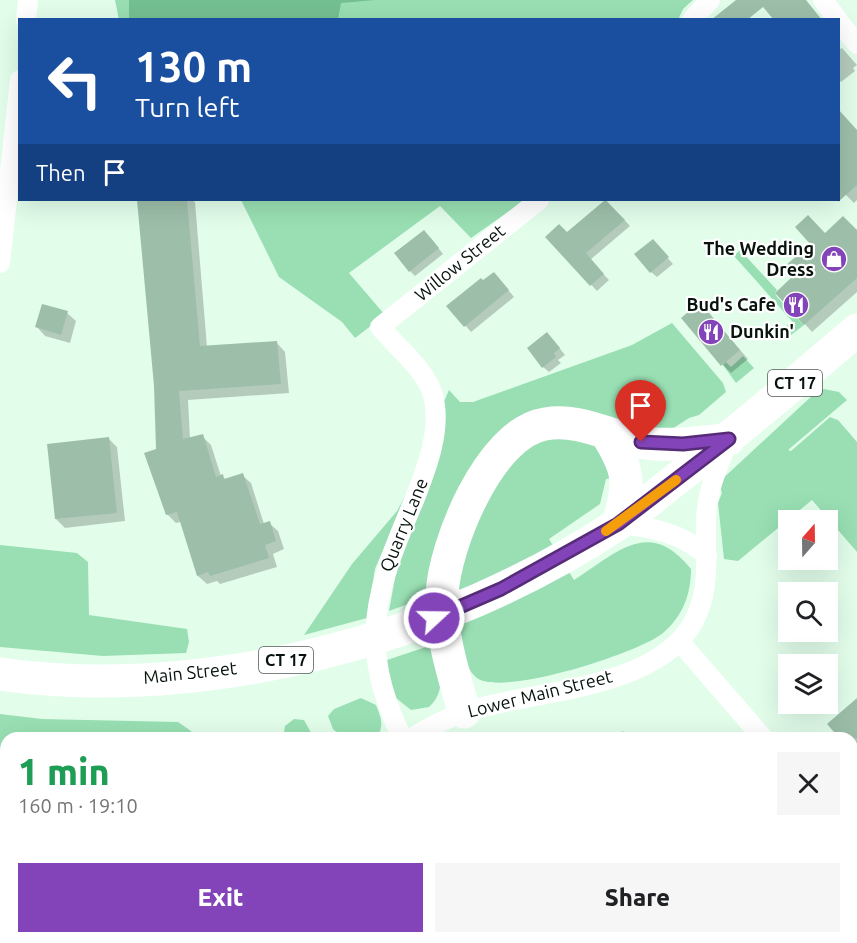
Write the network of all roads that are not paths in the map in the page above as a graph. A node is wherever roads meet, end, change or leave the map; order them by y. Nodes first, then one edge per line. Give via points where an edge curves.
1 (28, 0) edge
2 (710, 0) edge
3 (823, 0) edge
4 (26, 18) edge
5 (694, 18) edge
6 (836, 18) edge
7 (840, 23) edge
8 (857, 44) edge
9 (18, 98) edge
10 (538, 201) edge
11 (0, 262) edge
12 (380, 327) joint
13 (857, 330) edge
14 (606, 433) junction
15 (729, 439) junction
16 (618, 524) junction
17 (707, 556) junction
18 (680, 642) junction
19 (0, 674) edge
20 (464, 712) junction
21 (399, 732) edge
22 (424, 732) edge
23 (758, 732) edge

1 - 4 street
2 - 5 street
3 - 6 street
7 - 8 street
9 - 11 street
10 - 12 street, Willow Street
12 - 21 street, Quarry Lane via 428,382 434,402 428,466 385,570 378,606 378,675
13 - 15 highway, Main Street / CT 17
14 - 15 highway via 658,444
14 - 16 highway via 627,471 626,495
14 - 20 highway via 574,423 545,423 533,428 502,452 470,500 454,538 442,597 450,663
15 - 16 highway, Main Street / CT 17
15 - 17 street, Lower Main Street via 710,490
16 - 17 street via 674,535
16 - 19 highway, Main Street / CT 17 via 501,589 397,631 272,663 208,674 142,679 80,680
17 - 18 street, Lower Main Street via 708,575 699,611
18 - 20 street, Lower Main Street via 655,659 615,677
18 - 23 street
20 - 22 street, Lower Main Street

